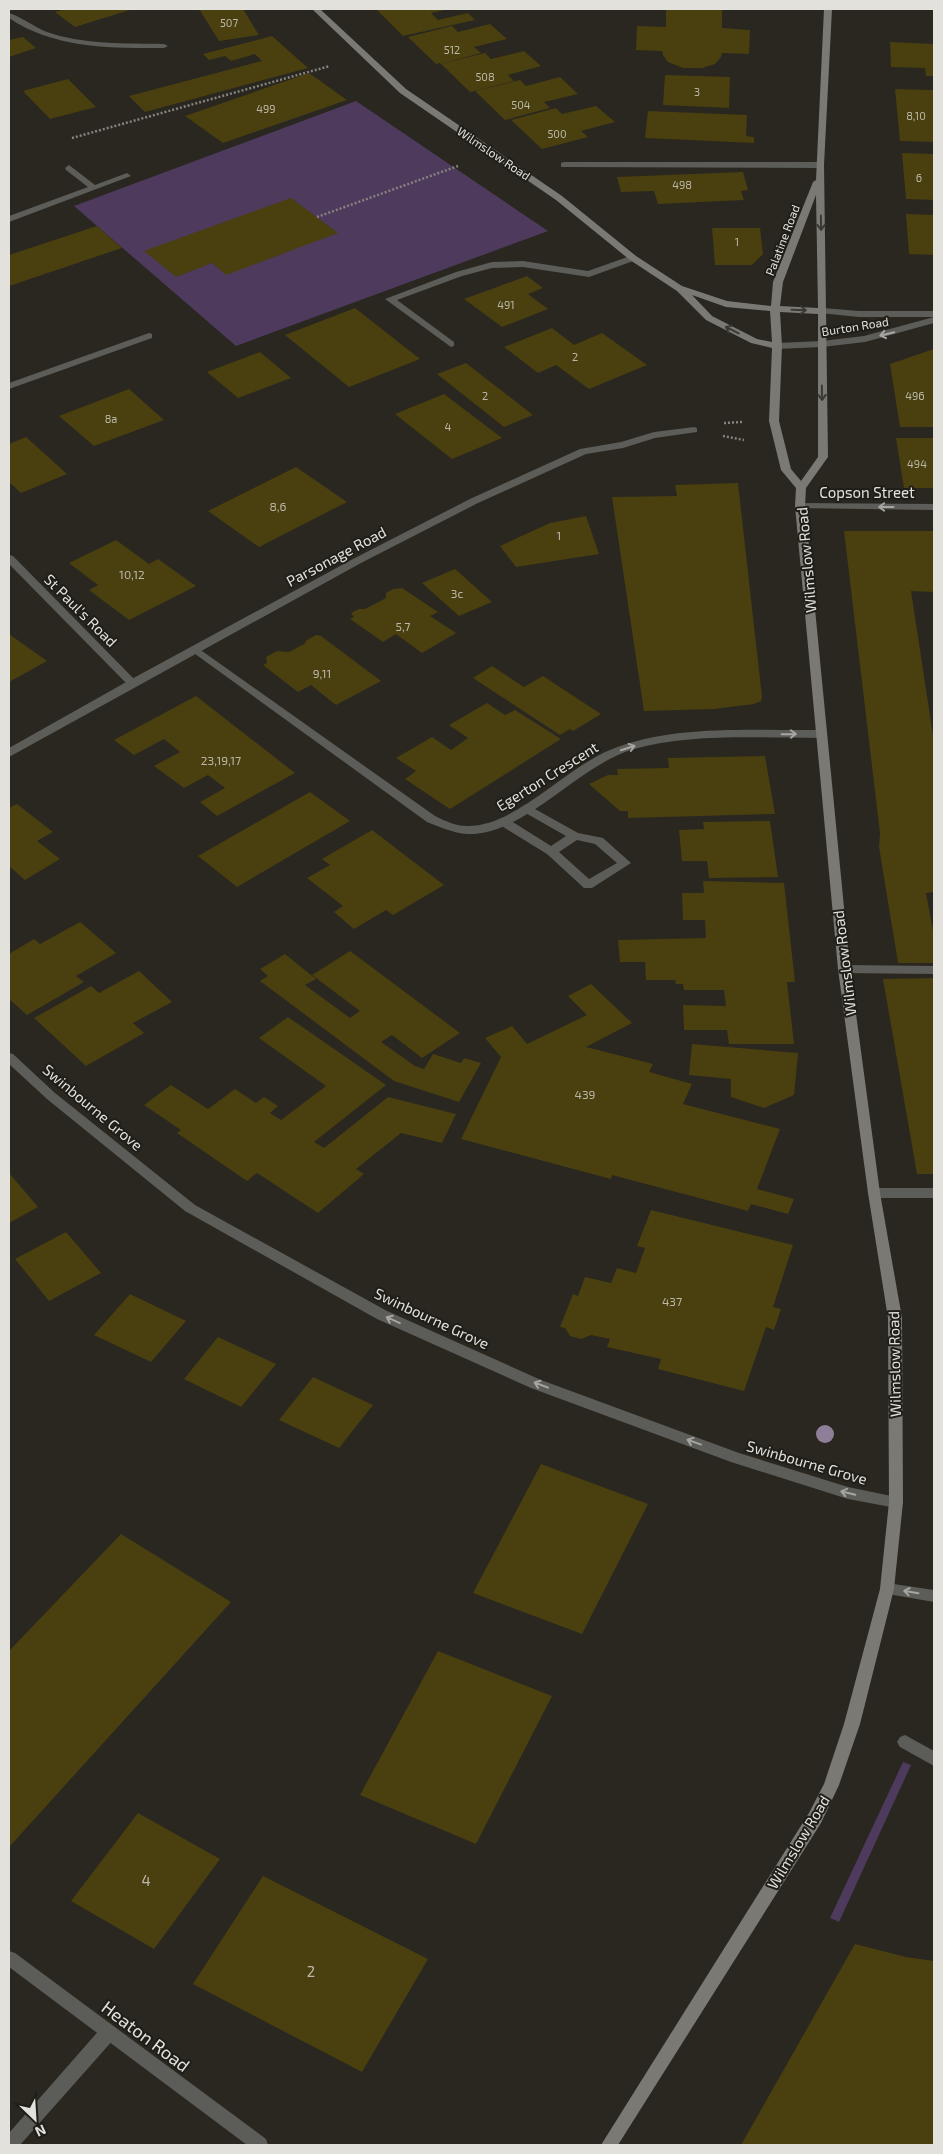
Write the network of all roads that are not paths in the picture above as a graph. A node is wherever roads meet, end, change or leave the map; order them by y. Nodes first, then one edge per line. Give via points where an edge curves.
1 (316, 9) edge
2 (828, 9) edge
3 (9, 15) edge
4 (164, 46) dead end
5 (564, 165) dead end
6 (69, 168) road end
7 (820, 170) junction
8 (127, 176) dead end
9 (94, 188) junction
10 (9, 219) edge
11 (633, 258) junction
12 (680, 289) junction
13 (775, 309) junction
14 (823, 311) junction
15 (934, 314) edge
16 (934, 320) edge
17 (149, 336) dead end
18 (451, 344) dead end
19 (822, 344) junction
20 (778, 346) junction
21 (9, 386) edge
22 (694, 430) road end
23 (801, 488) junction
24 (800, 506) junction
25 (934, 507) edge
26 (9, 558) edge
27 (195, 649) junction
28 (132, 683) junction
29 (820, 734) junction
30 (9, 753) edge
31 (526, 808) junction
32 (504, 822) junction
33 (575, 836) junction
34 (551, 851) junction
35 (844, 969) junction
36 (934, 970) edge
37 (9, 1058) edge
38 (874, 1193) junction
39 (934, 1193) edge
40 (896, 1502) junction
41 (887, 1589) junction
42 (934, 1596) edge
43 (905, 1742) dead end
44 (934, 1759) edge
45 (9, 1958) edge
46 (108, 2033) junction
47 (9, 2145) edge
48 (260, 2145) edge
49 (609, 2145) edge

1 - 11 main road, Wilmslow Road via 403,91 558,198
2 - 7 main road, Palatine Road
3 - 4 street via 23,26 60,39
5 - 7 street
6 - 9 street
7 - 13 main road, Palatine Road via 778,282
7 -> 14 main road, Palatine Road
8 - 9 street
9 - 10 street
11 - 12 main road, Wilmslow Road
11 - 18 street via 589,274 522,264 492,266 459,274 390,299
12 - 13 main road, Wilmslow Road via 726,304
20 -> 12 main road, Wilmslow Road via 754,341 709,318
13 -> 14 main road, Wilmslow Road
13 - 20 main road, Palatine Road
14 - 15 street, Burton Road
14 - 19 main road, Wilmslow Road
16 -> 19 street, Burton Road via 887,334
17 - 21 street
19 - 20 street, Burton Road
19 -> 23 main road, Wilmslow Road via 823,457
20 - 23 main road, Wilmslow Road via 774,420 786,470
22 - 27 street, Parsonage Road via 654,435 623,445 584,451 474,501
23 - 24 main road, Wilmslow Road
25 -> 24 street, Copson Street
24 - 29 main road, Wilmslow Road
26 - 28 street, St Paul's Road
27 - 28 street, Parsonage Road
27 - 32 street, Egerton Crescent via 431,819 450,827 470,830
28 - 30 street, Parsonage Road
31 -> 29 street, Egerton Crescent via 597,760 651,741 678,737
29 - 35 main road, Wilmslow Road
31 - 32 street, Egerton Crescent
31 - 33 street
32 - 34 street
33 - 34 street
33 - 34 street via 599,841 625,863 588,885
35 - 36 street
35 - 38 main road, Wilmslow Road
40 -> 37 street, Swinbourne Grove via 848,1493 736,1458 536,1384 382,1315 190,1208
38 - 39 street
38 - 40 main road, Wilmslow Road via 895,1318
40 - 41 main road, Wilmslow Road
42 -> 41 street
41 - 49 main road, Wilmslow Road via 852,1724 823,1802
43 - 44 street
45 - 46 street, Heaton Road
46 - 47 street
46 - 48 street, Heaton Road

